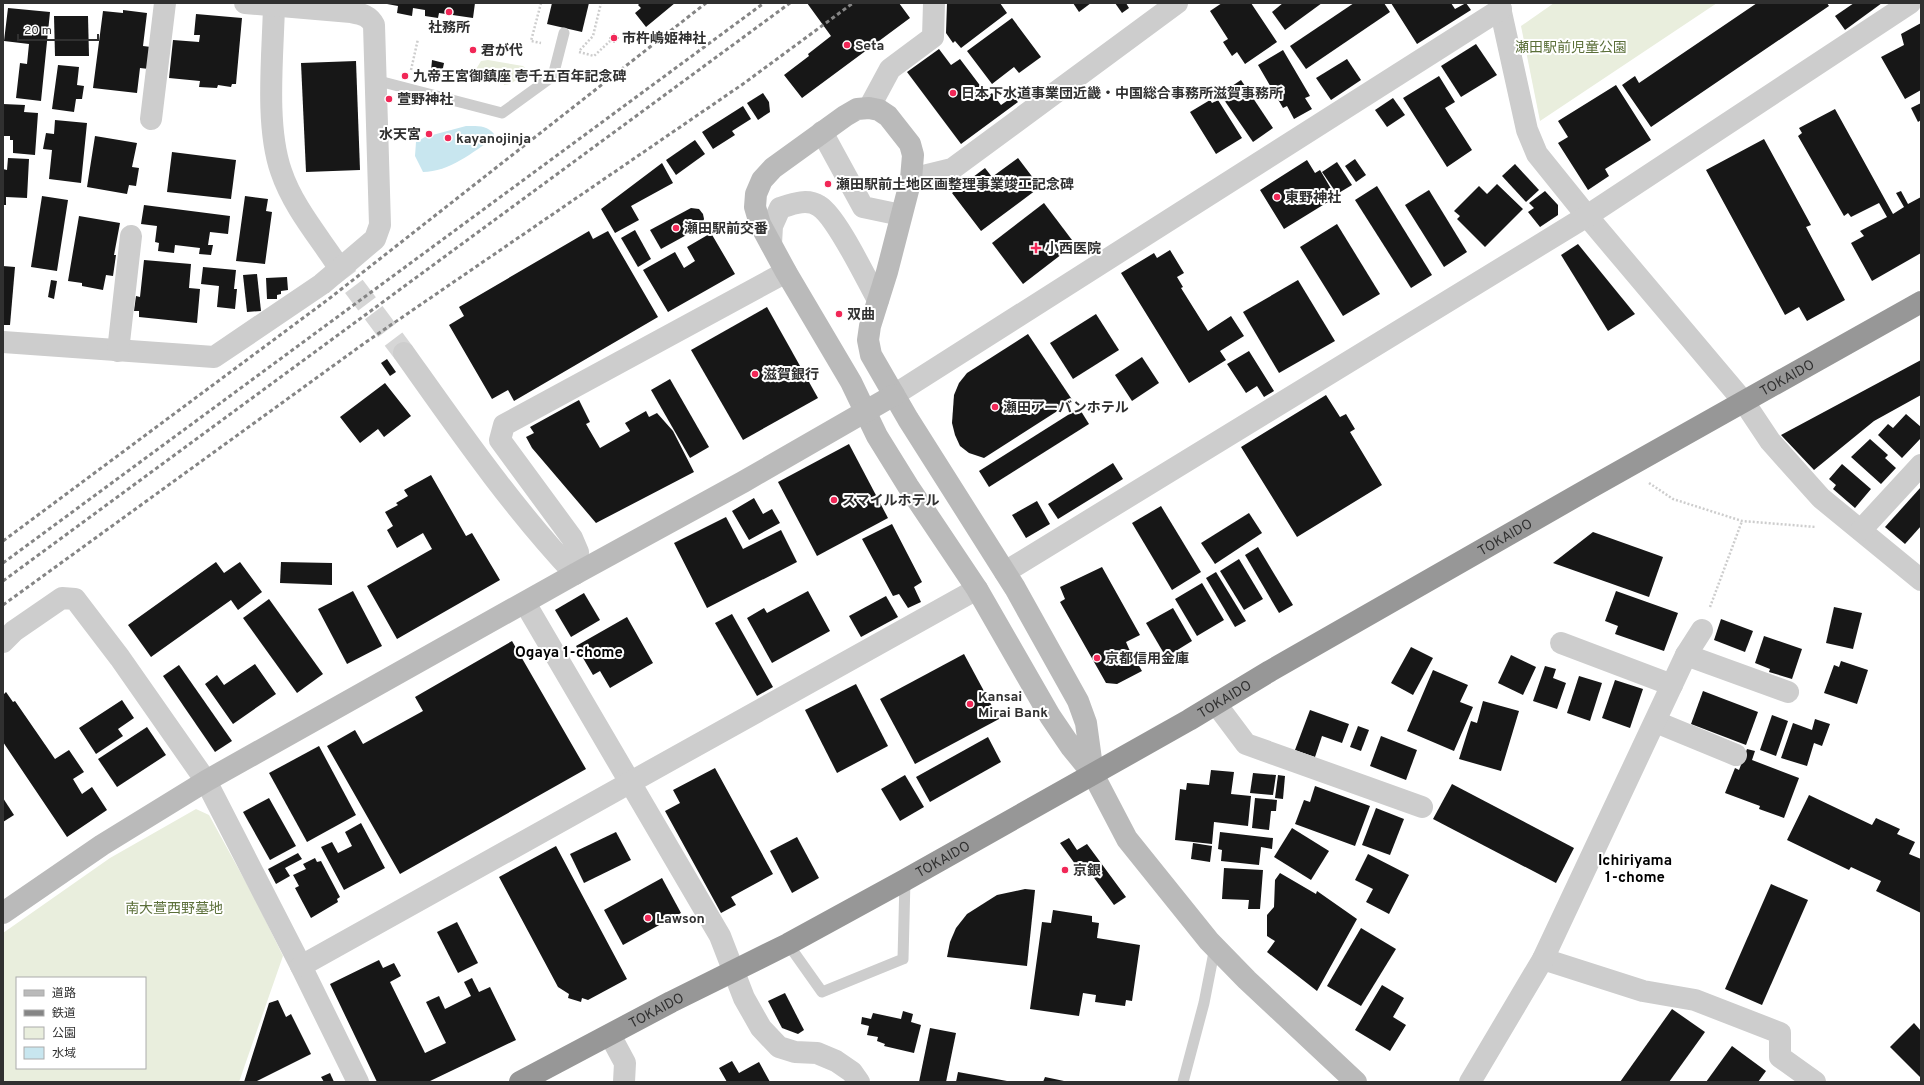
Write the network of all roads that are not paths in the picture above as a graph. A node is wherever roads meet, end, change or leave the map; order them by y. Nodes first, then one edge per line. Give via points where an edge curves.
1 (165, 3) edge
2 (245, 3) edge
3 (934, 3) edge
4 (1176, 3) edge
5 (1910, 3) edge
6 (274, 5) junction
7 (1500, 6) edge
8 (366, 10) edge
9 (564, 33) dead end
10 (375, 80) junction
11 (869, 108) junction
12 (151, 119) dead end
13 (822, 132) junction
14 (911, 179) junction
15 (901, 215) junction
16 (1587, 216) junction
17 (132, 236) dead end
18 (771, 244) junction
19 (334, 260) tunnel mouth
20 (786, 272) junction
21 (878, 300) junction
22 (1921, 302) edge
23 (3, 342) edge
24 (118, 351) junction
25 (404, 353) tunnel mouth
26 (894, 396) junction
27 (1744, 402) junction
28 (865, 411) junction
29 (1921, 465) edge
30 (1861, 530) junction
31 (1005, 572) junction
32 (575, 574) junction
33 (1921, 580) edge
34 (977, 589) junction
35 (525, 603) junction
36 (1702, 630) road end
37 (3, 642) edge
38 (1561, 643) dead end
39 (1686, 655) junction
40 (1672, 685) junction
41 (1788, 692) dead end
42 (1216, 704) junction
43 (1656, 722) junction
44 (1736, 755) dead end
45 (1093, 774) junction
46 (206, 781) junction
47 (629, 782) junction
48 (1422, 807) dead end
49 (905, 880) junction
50 (3, 913) edge
51 (788, 944) junction
52 (1215, 947) junction
53 (1543, 959) junction
54 (301, 966) junction
55 (734, 971) junction
56 (610, 1035) junction
57 (358, 1082) edge
58 (520, 1082) edge
59 (624, 1082) edge
60 (859, 1082) edge
61 (1184, 1082) edge
62 (1356, 1082) edge
63 (1470, 1082) edge
64 (1815, 1082) edge

1 - 12 street
2 - 6 street
3 - 11 street via 933,37 890,69
4 - 14 street via 952,169
5 - 16 street
6 - 8 street via 350,12
6 - 19 street via 272,125 275,148 281,171 291,193
7 - 16 street via 1526,130 1537,154
7 - 26 street
8 - 10 street via 374,25
9 - 10 lane via 553,76 502,113
10 - 24 street via 380,225 375,239 322,284 214,357
11 - 13 street via 857,109
11 - 14 street via 879,110 888,116 910,144 913,155
13 - 15 street via 863,207
13 - 18 street via 772,168 762,180 756,194 755,207 760,224
14 - 15 street
15 - 21 street
16 - 27 street
16 - 31 street
17 - 24 street
18 - 20 street
18 - 21 street via 772,226 780,208 800,201 818,205 830,217
20 - 28 street via 851,382
20 - 32 street via 504,425 500,440 572,538 578,552
21 - 26 street via 868,340 871,356
22 - 27 highway, TOKAIDO
23 - 24 street
25 - 32 street via 468,443 539,535
26 - 28 street
26 - 31 street
27 - 30 street via 1770,441 1816,492
27 - 42 highway, TOKAIDO
28 - 32 street via 743,482
28 - 34 street via 908,486
29 - 30 street
30 - 33 street
31 - 45 street via 1078,701 1086,723
32 - 35 street
34 - 45 street via 1050,716
34 - 47 street
35 - 46 street
35 - 47 street
36 - 39 street
37 - 46 street via 14,631 62,598 75,599 120,658
38 - 40 street
39 - 40 street
39 - 41 street
40 - 43 street
42 - 45 highway, TOKAIDO
42 - 48 street via 1246,744
43 - 44 street
43 - 53 street
45 - 49 highway, TOKAIDO
45 - 52 street via 1127,839 1186,915
46 - 50 street via 102,845
46 - 54 street
47 - 54 street
47 - 55 street via 720,936
49 - 51 highway, TOKAIDO
49 - 51 lane via 903,959 822,992
51 - 55 highway, TOKAIDO
52 - 61 lane
52 - 62 street
53 - 63 street
53 - 64 street via 1643,991 1695,1000 1780,1034 1780,1057
54 - 57 street
55 - 56 highway, TOKAIDO
55 - 60 street via 744,998 761,1028 779,1047 795,1052 817,1054 836,1061 852,1072
56 - 58 highway, TOKAIDO
56 - 59 street via 625,1063

